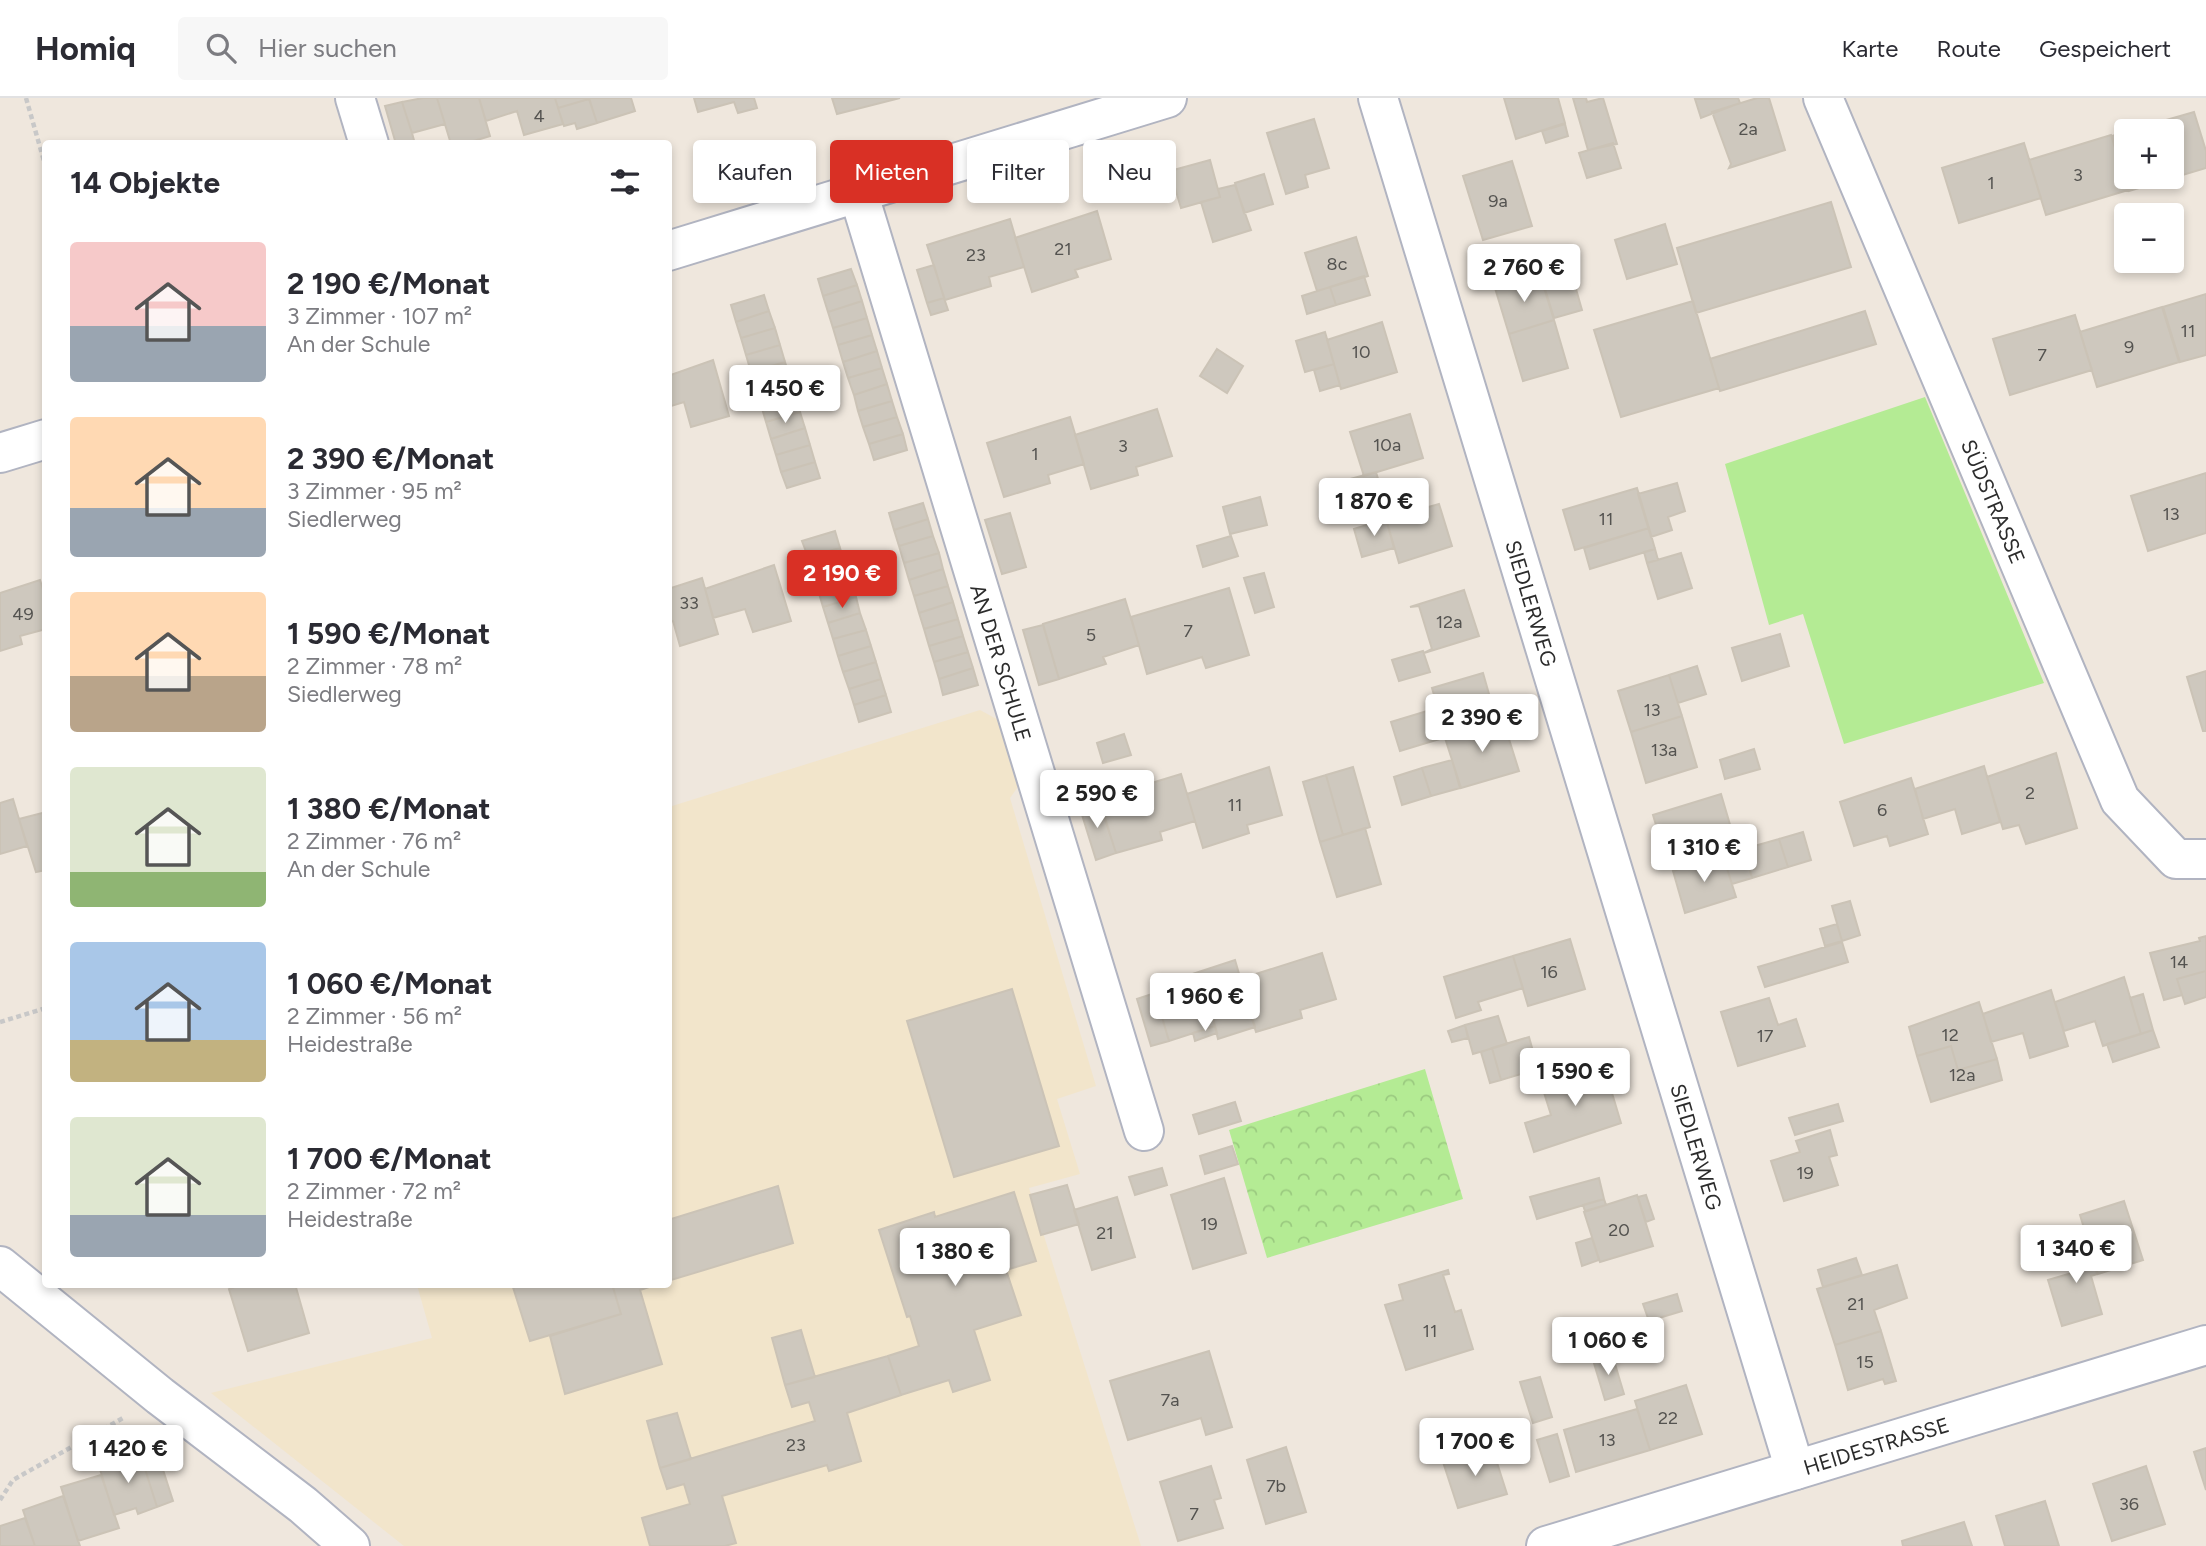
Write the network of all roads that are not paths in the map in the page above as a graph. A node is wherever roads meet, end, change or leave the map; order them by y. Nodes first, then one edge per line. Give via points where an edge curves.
1 (355, 98) edge
2 (1167, 98) edge
3 (1378, 98) edge
4 (1823, 98) edge
5 (368, 140) edge
6 (953, 163) edge
7 (830, 201) edge
8 (861, 203) edge
9 (672, 250) edge
10 (42, 440) edge
11 (0, 453) edge
12 (2206, 859) edge
13 (1144, 1131) dead end
14 (0, 1266) edge
15 (2206, 1345) edge
16 (1795, 1470) junction
17 (350, 1546) edge
18 (1546, 1546) edge

1 - 5 street
2 - 6 street
3 - 16 street, SIEDLERWEG
4 - 12 street, SÜDSTRASSE via 2120,800 2176,859
7 - 9 street
8 - 13 street, AN DER SCHULE
10 - 11 street
14 - 17 street
15 - 16 street, HEIDESTRASSE
16 - 18 street, HEIDESTRASSE

